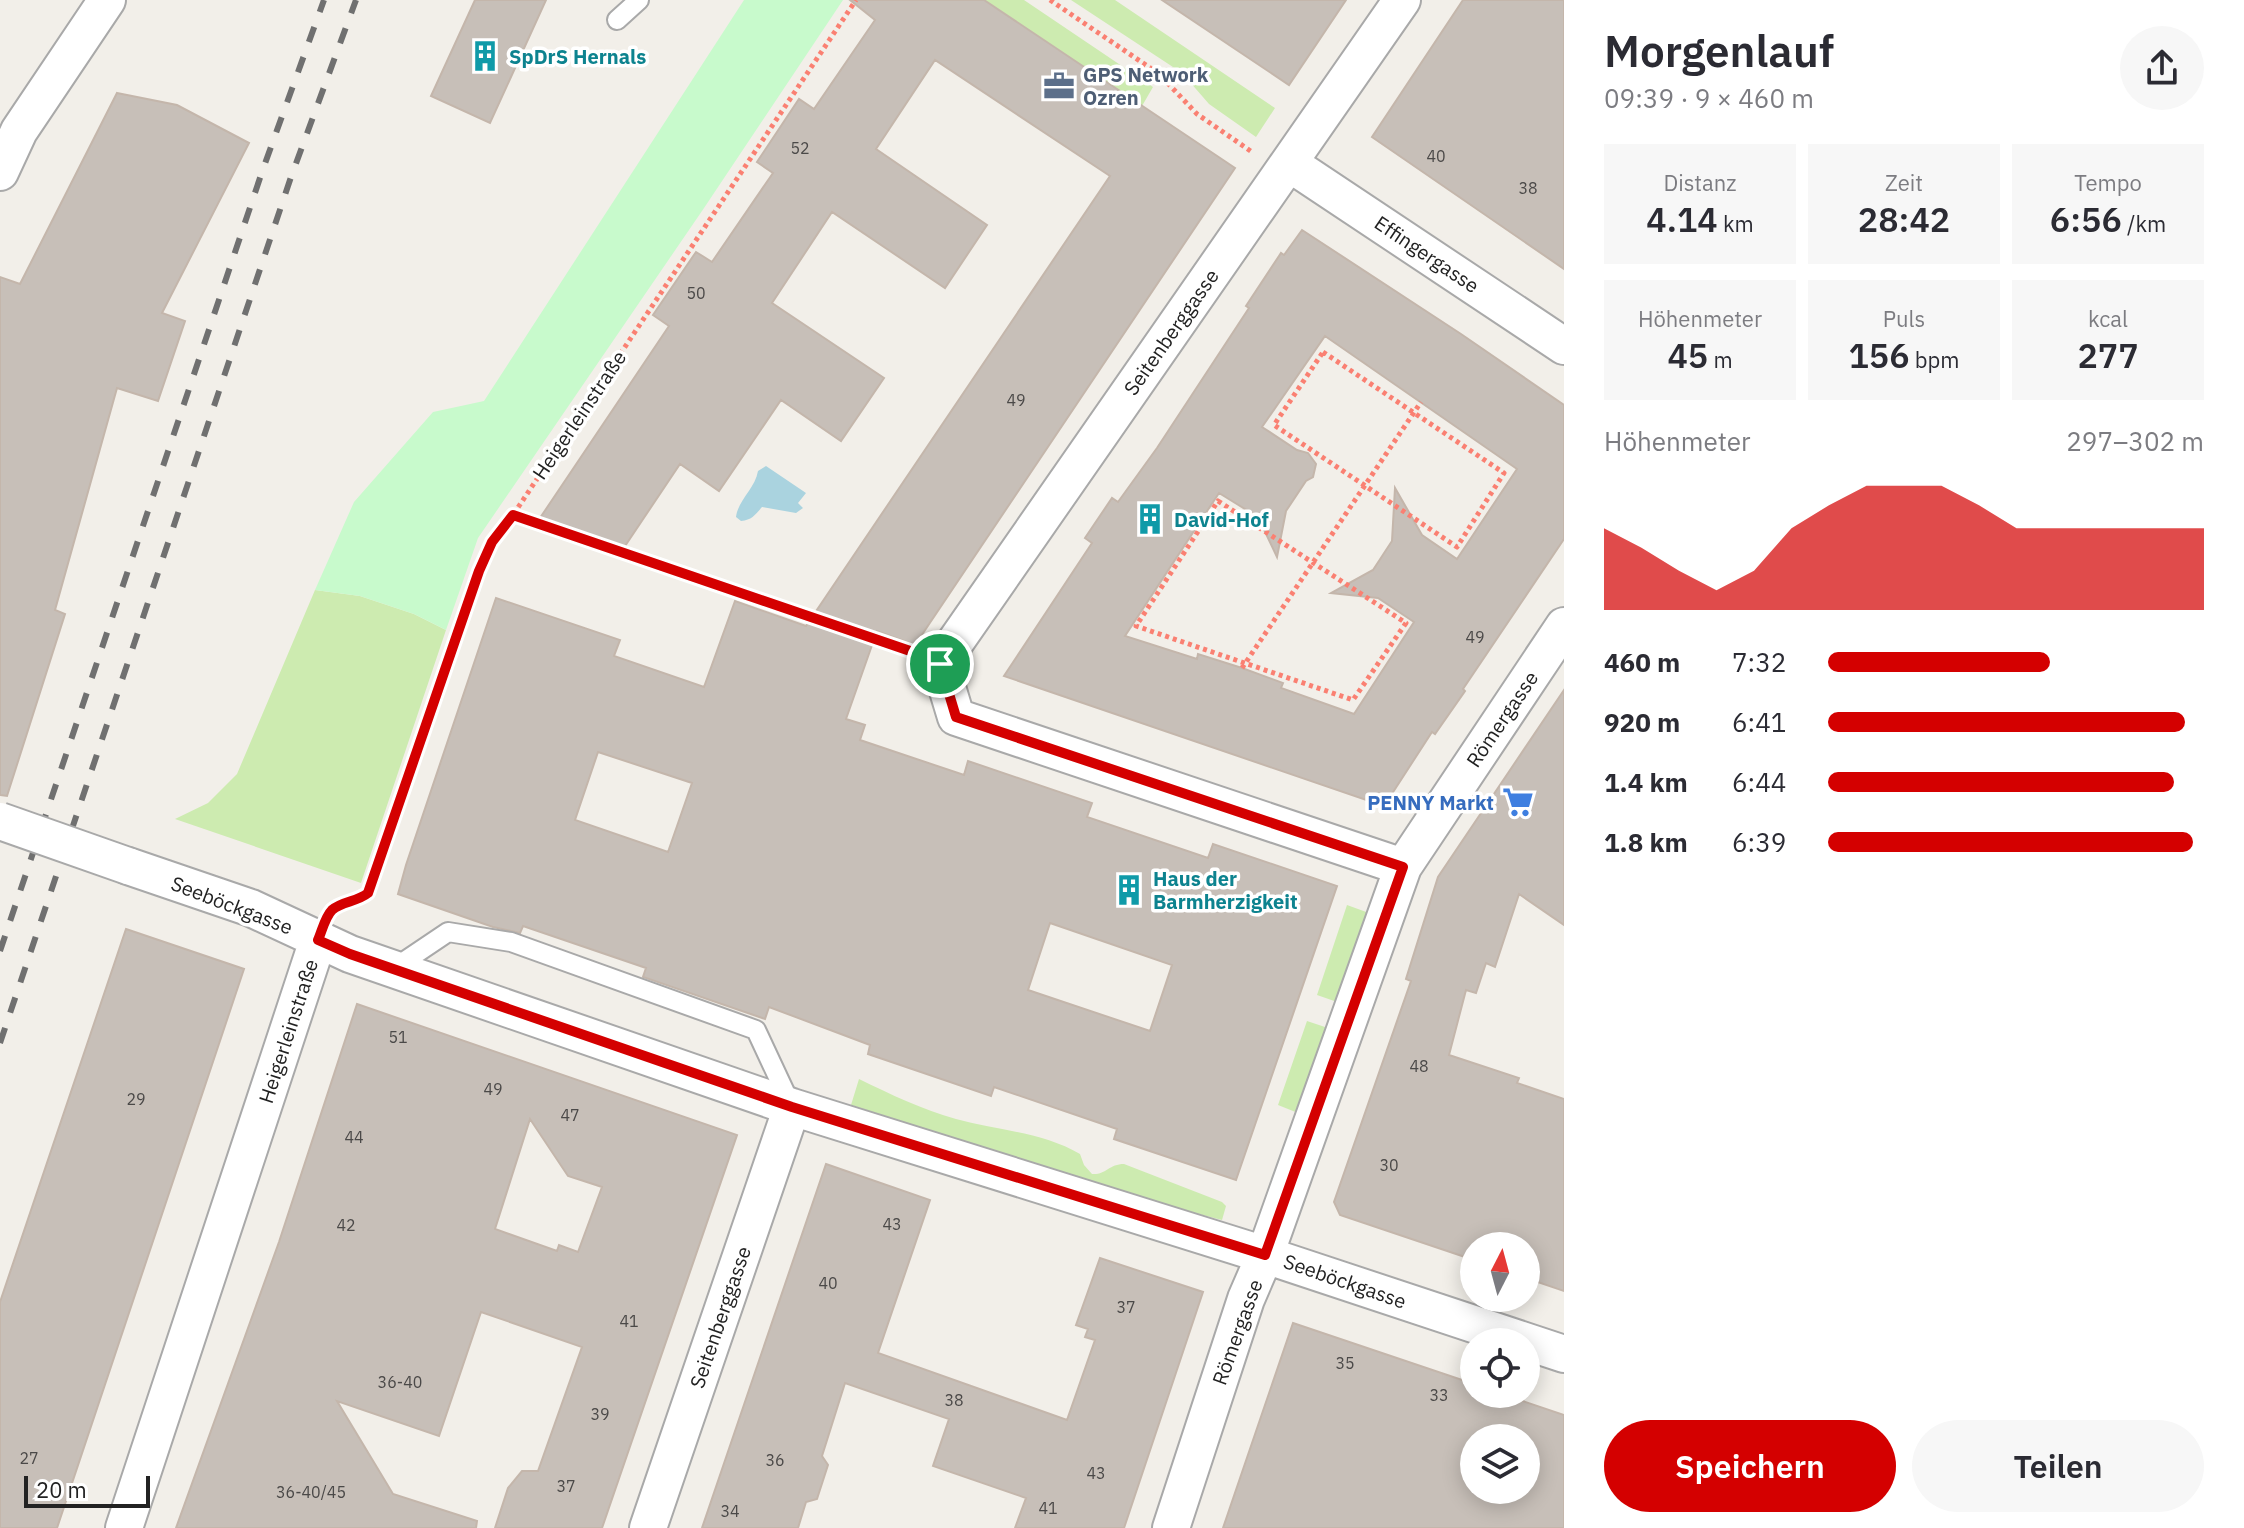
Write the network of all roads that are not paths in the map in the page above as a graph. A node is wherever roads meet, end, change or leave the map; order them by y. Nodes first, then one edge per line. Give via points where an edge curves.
1 (107, 0) edge
2 (639, 0) edge
3 (1402, 0) edge
4 (617, 20) dead end
5 (1286, 168) junction
6 (0, 172) edge
7 (1564, 346) edge
8 (1564, 626) edge
9 (0, 821) edge
10 (1403, 867) junction
11 (318, 940) junction
12 (393, 969) junction
13 (792, 1107) junction
14 (1265, 1255) junction
15 (1564, 1354) edge
16 (124, 1528) edge
17 (648, 1528) edge
18 (1171, 1528) edge

1 - 6 street via 19,131
2 - 4 lane
3 - 5 street, Seitenberggasse
5 - 7 street, Effingergasse
5 - 10 street, Seitenberggasse via 940,664 956,717
8 - 10 street, Römergasse
9 - 11 street, Seeböckgasse, bridge via 251,908
10 - 14 street, Römergasse
11 - 12 street, Seeböckgasse
11 - 16 street, Heigerleinstraße
12 - 13 street, Seeböckgasse
12 - 13 lane via 448,932 511,942 756,1030
13 - 14 street, Seeböckgasse
13 - 17 street, Seitenberggasse
14 - 15 street, Seeböckgasse
14 - 18 street, Römergasse

